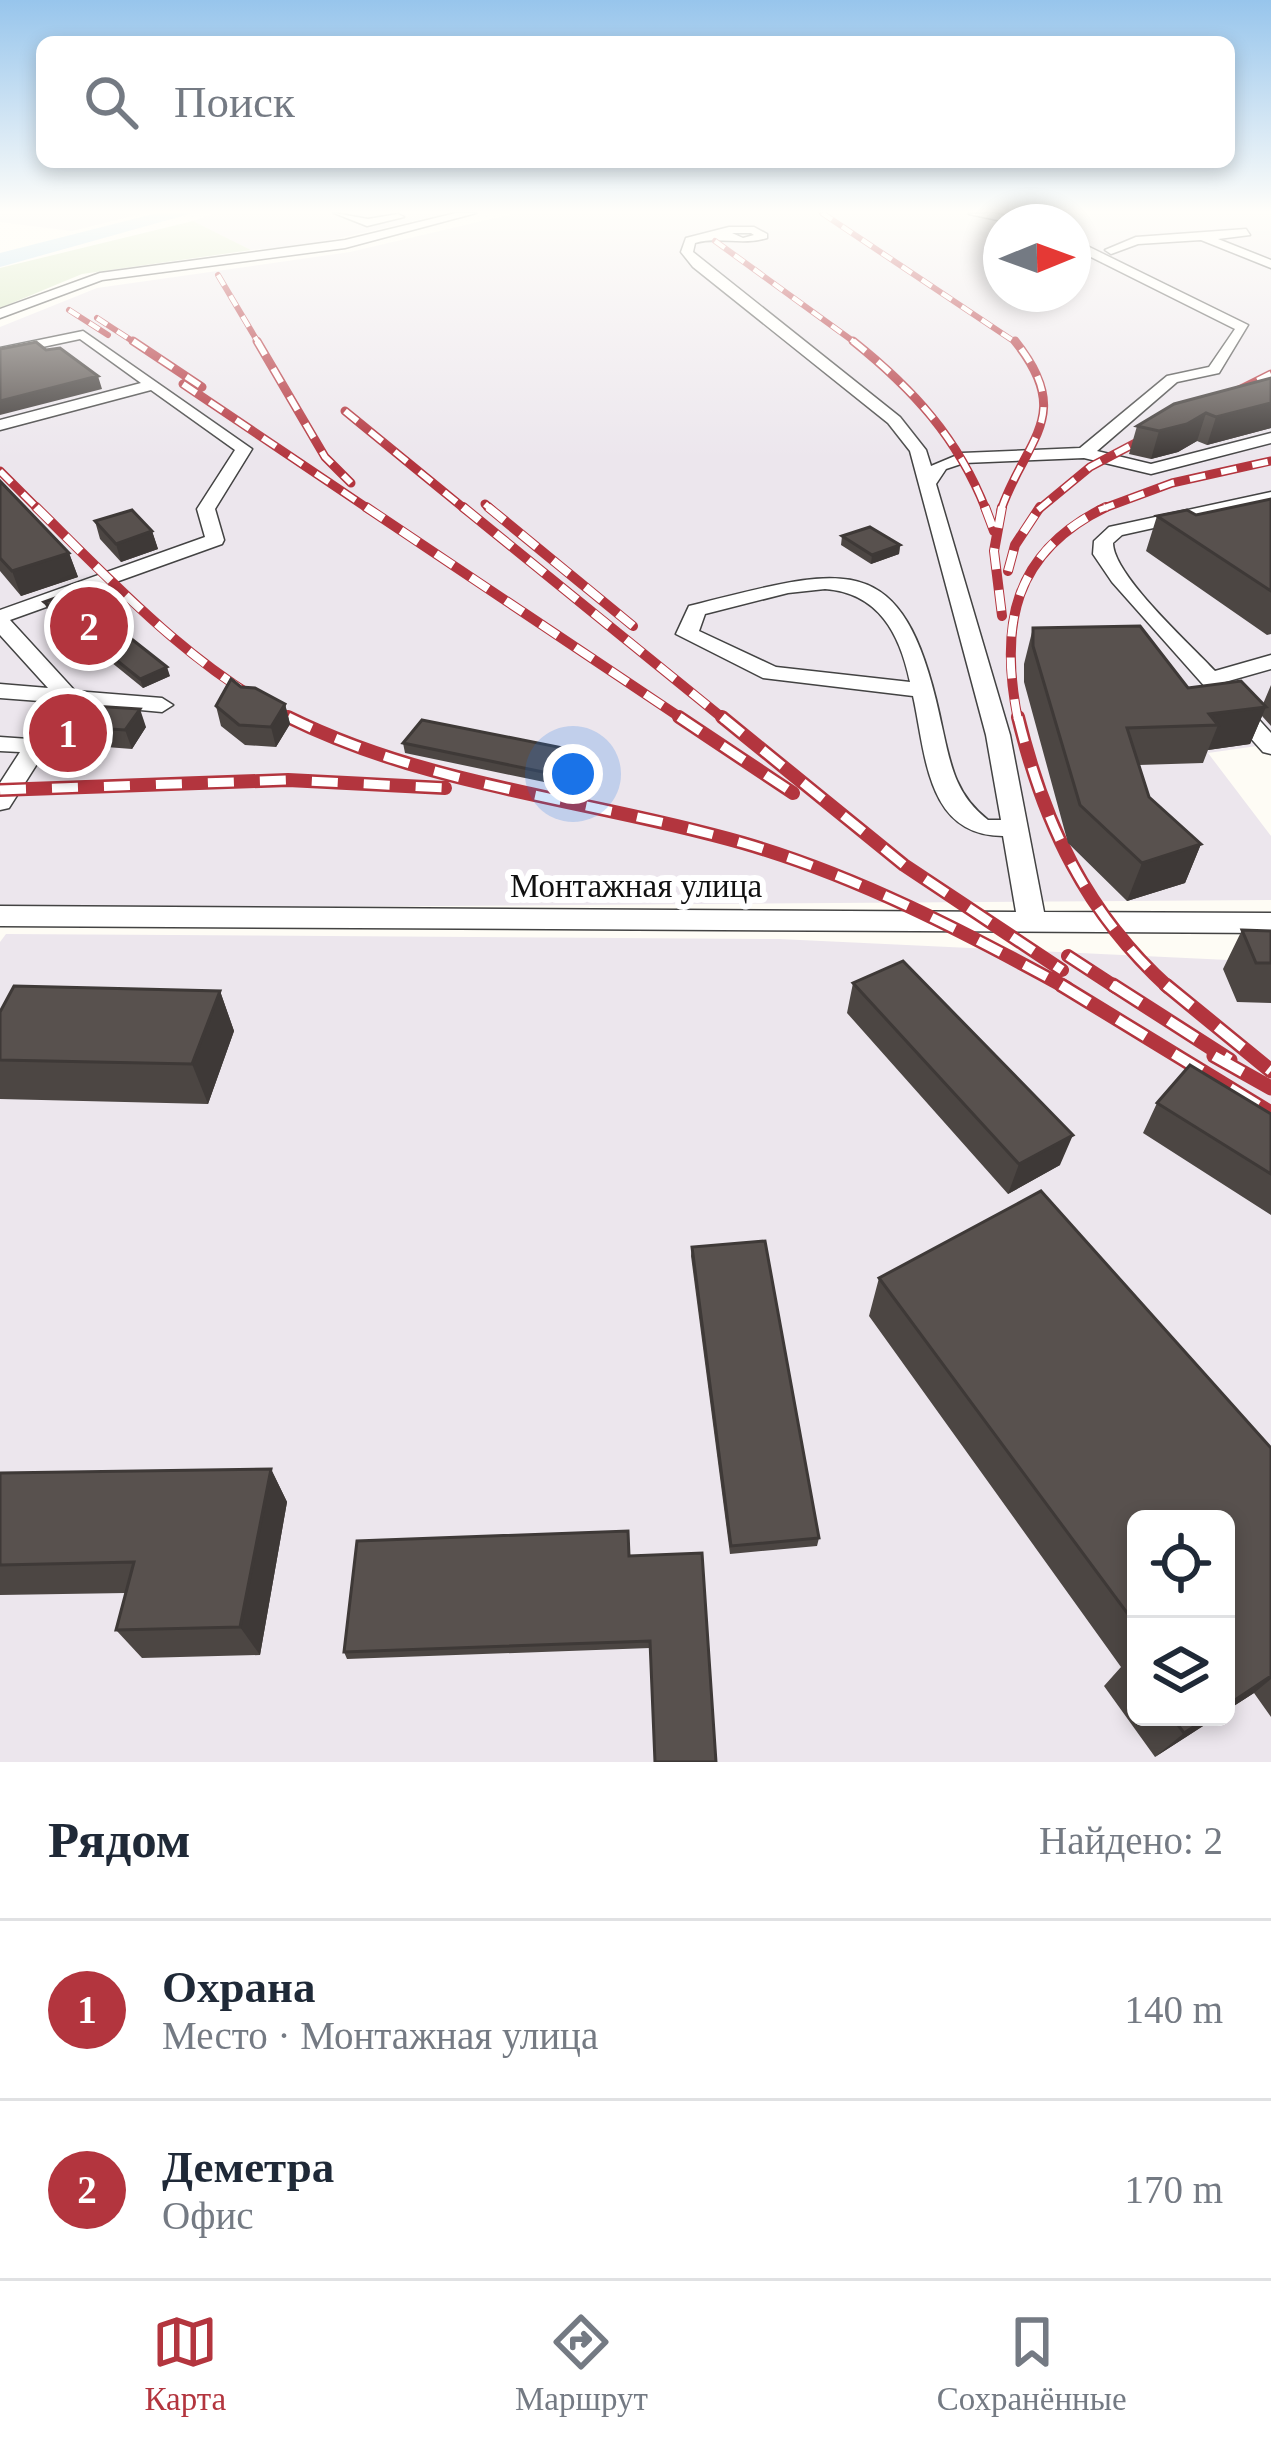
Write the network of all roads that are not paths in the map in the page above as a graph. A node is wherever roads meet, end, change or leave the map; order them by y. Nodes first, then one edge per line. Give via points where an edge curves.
1 (49, 295) edge
2 (740, 295) edge
3 (1177, 295) edge
4 (0, 314) edge
5 (0, 352) edge
6 (153, 385) junction
7 (0, 425) edge
8 (1271, 438) edge
9 (1084, 453) junction
10 (928, 483) junction
11 (1271, 497) edge
12 (0, 619) edge
13 (1271, 662) edge
14 (1210, 679) junction
15 (923, 690) junction
16 (0, 691) edge
17 (68, 697) junction
18 (162, 705) dead end
19 (0, 744) edge
20 (34, 746) junction
21 (1271, 747) edge
22 (0, 802) edge
23 (1015, 828) junction
24 (0, 916) edge
25 (1031, 922) junction
26 (1271, 923) edge

1 - 4 street
2 - 10 street via 894,420 918,450
3 - 9 street via 1243,328 1214,370 1172,379
5 - 6 street via 83,335
6 - 7 street
6 - 12 street via 244,449 206,509 215,540
8 - 9 street via 1151,469
9 - 10 street via 962,458 940,465
10 - 23 street via 998,735
11 - 14 street via 1116,531 1103,541 1119,578
12 - 17 street
13 - 14 street
14 - 21 street
15 - 15 street via 893,610 844,584 696,610 688,634 770,674
15 - 23 street via 950,799 982,828
16 - 17 street
17 - 18 street
17 - 20 street
19 - 20 street
20 - 22 street
23 - 25 street
24 - 25 street, Монтажная улица
25 - 26 street, Монтажная улица

